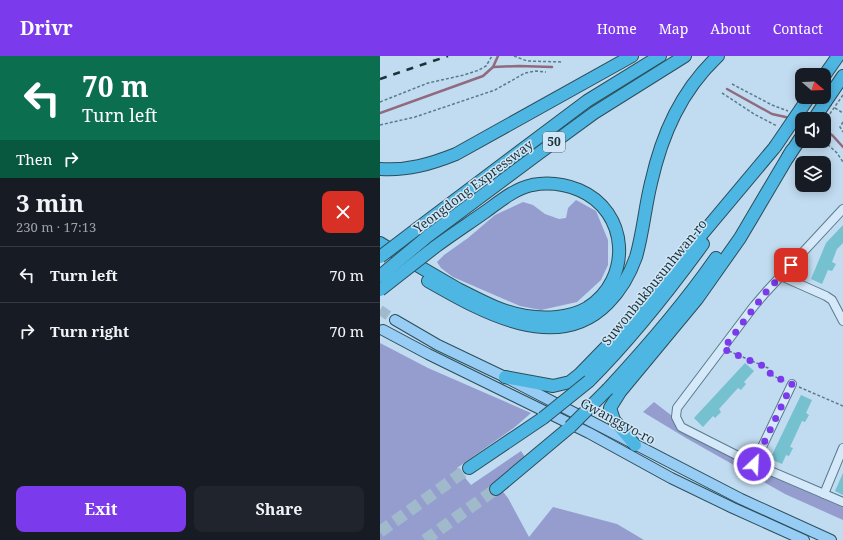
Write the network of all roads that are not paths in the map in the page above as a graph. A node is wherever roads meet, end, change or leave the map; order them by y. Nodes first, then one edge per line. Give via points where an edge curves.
1 (632, 56) edge
2 (660, 56) edge
3 (685, 56) edge
4 (718, 56) edge
5 (838, 56) edge
6 (830, 68) edge
7 (843, 76) edge
8 (804, 104) edge
9 (822, 112) edge
10 (775, 146) junction
11 (795, 146) edge
12 (792, 150) junction
13 (380, 169) edge
14 (843, 209) edge
15 (380, 243) edge
16 (380, 253) edge
17 (380, 257) edge
18 (380, 276) edge
19 (781, 276) junction
20 (380, 290) edge
21 (394, 320) tunnel mouth
22 (843, 321) edge
23 (383, 330) dead end
24 (506, 377) junction
25 (792, 384) road end
26 (635, 445) junction
27 (843, 448) edge
28 (754, 464) junction
29 (469, 468) tunnel mouth
30 (496, 489) tunnel mouth
31 (824, 494) junction
32 (843, 502) edge
33 (804, 540) edge
34 (831, 540) edge

1 - 13 highway via 456,154 406,168
2 - 17 highway, Yeongdong Expressway / 50, bridge via 587,101
3 - 18 highway, Yeongdong Expressway / 50, bridge via 594,113 428,236
4 - 16 highway via 698,76 686,93 667,129 651,183 636,258 624,284 603,308 586,320 549,327 506,320 465,302
5 - 6 highway
7 - 9 highway, bridge via 830,105
8 - 10 highway, Suwonbukbusunhwan-ro, bridge
10 - 24 highway via 616,338 580,374 570,382 553,386
10 - 29 highway, Suwonbukbusunhwan-ro, bridge via 695,256 612,357 543,418
11 - 12 highway
12 - 26 highway via 740,238 697,299 620,392 610,408 614,420
12 - 30 highway, bridge via 711,265 630,366 570,427
14 - 19 lane
15 - 20 highway, bridge via 421,268 480,300 514,314 538,317 573,314 594,303 614,278 620,251 618,235 609,214 590,195 575,188 549,183 529,186 513,193 435,247
19 - 22 lane via 832,300
19 - 28 lane via 754,306 677,408 676,417 681,427
21 - 24 main road, Gwanggyo-ro via 438,345
23 - 33 main road, Gwanggyo-ro via 589,433 678,481
24 - 26 main road, Gwanggyo-ro
25 - 28 lane
26 - 34 main road, Gwanggyo-ro via 741,499
27 - 31 lane
28 - 31 lane
31 - 32 lane

